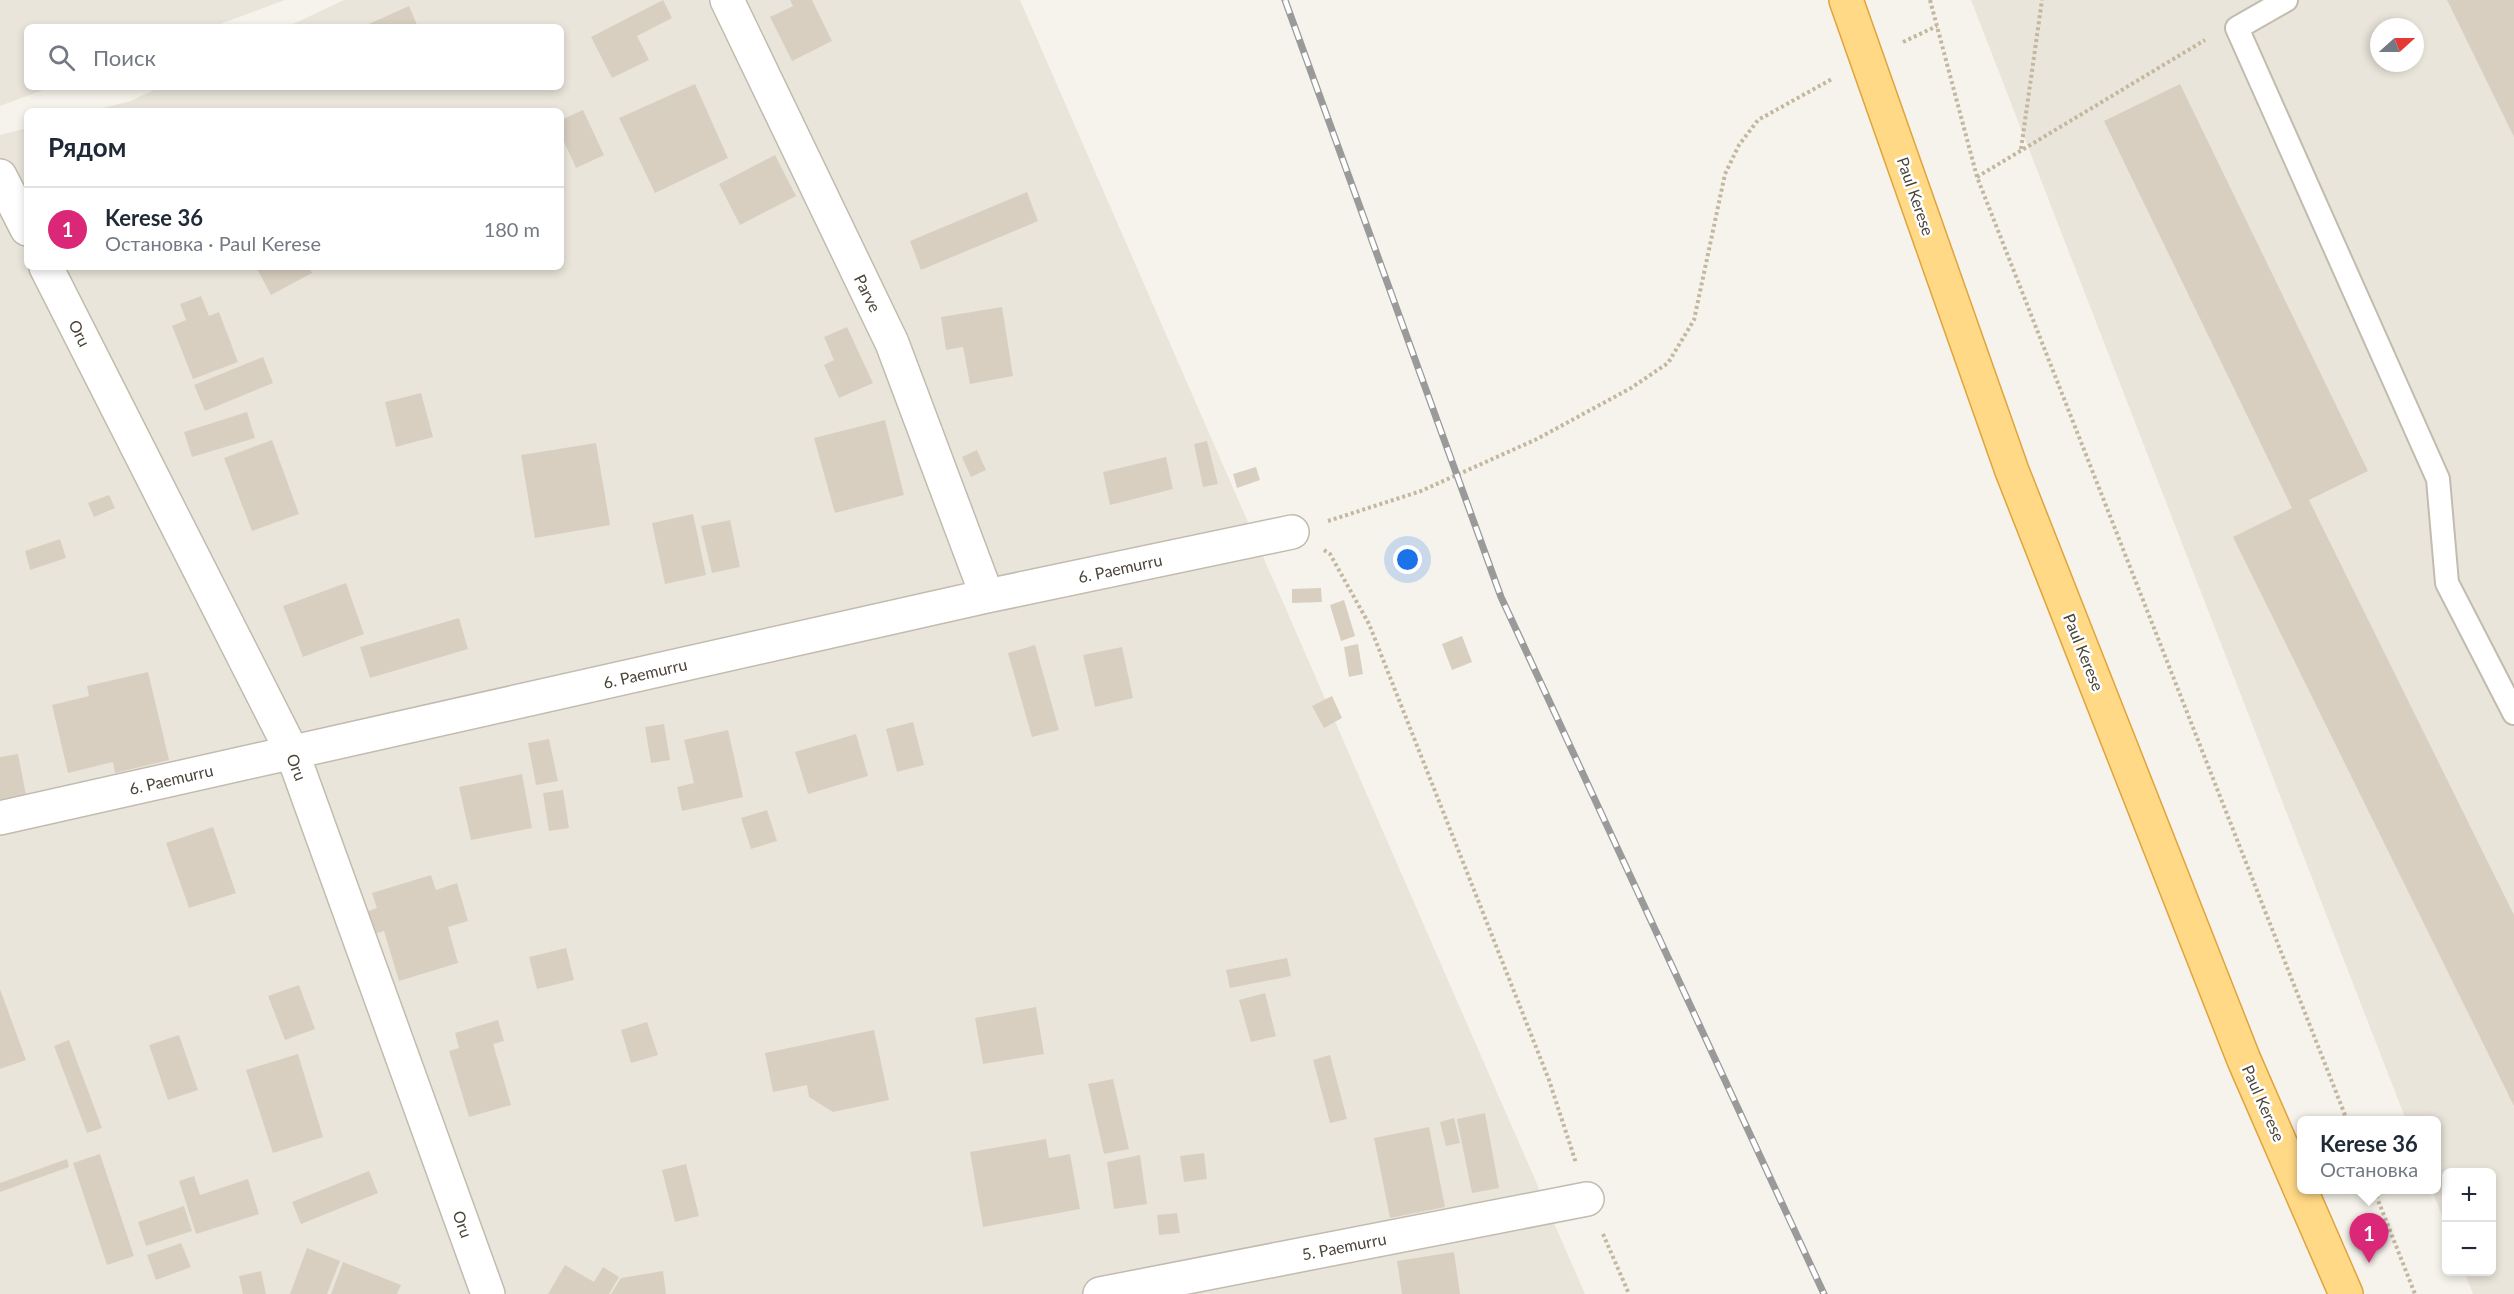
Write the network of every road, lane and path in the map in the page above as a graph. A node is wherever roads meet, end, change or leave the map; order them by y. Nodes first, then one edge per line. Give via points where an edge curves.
1 (727, 0) edge
2 (1846, 0) edge
3 (1930, 0) edge
4 (2042, 0) edge
5 (2286, 0) edge
6 (1937, 26) junction
7 (2237, 28) junction
8 (1869, 59) junction
9 (2021, 150) junction
10 (0, 176) edge
11 (1977, 177) junction
12 (24, 224) edge
13 (48, 270) edge
14 (1292, 532) junction
15 (987, 596) junction
16 (2514, 713) edge
17 (292, 752) junction
18 (0, 818) edge
19 (2345, 1116) edge
20 (2297, 1182) edge
21 (2302, 1194) edge
22 (2376, 1194) edge
23 (1587, 1199) junction
24 (488, 1294) edge
25 (1100, 1294) edge
26 (1629, 1294) edge
27 (2346, 1294) edge
28 (2415, 1294) edge

1 - 15 street, Parve via 892,343
2 - 8 highway, Paul Kerese
3 - 6 path
4 - 9 path
5 - 7 lane
6 - 8 path
6 - 11 path
7 - 9 path via 2202,41
7 - 16 lane via 2438,479 2447,583
8 - 14 path via 1758,120 1738,145 1725,174 1694,320 1668,363 1568,422 1421,491
8 - 20 highway, Paul Kerese via 2012,471 2244,1060
9 - 11 path
10 - 12 street
11 - 19 path
13 - 17 street, Oru
14 - 15 street, 6. Paemurru
14 - 23 path via 1330,554 1369,624 1550,1080
15 - 17 street, 6. Paemurru
17 - 18 street, 6. Paemurru
17 - 24 street, Oru
21 - 27 highway, Paul Kerese
22 - 28 path
23 - 25 street, 5. Paemurru
23 - 26 path

